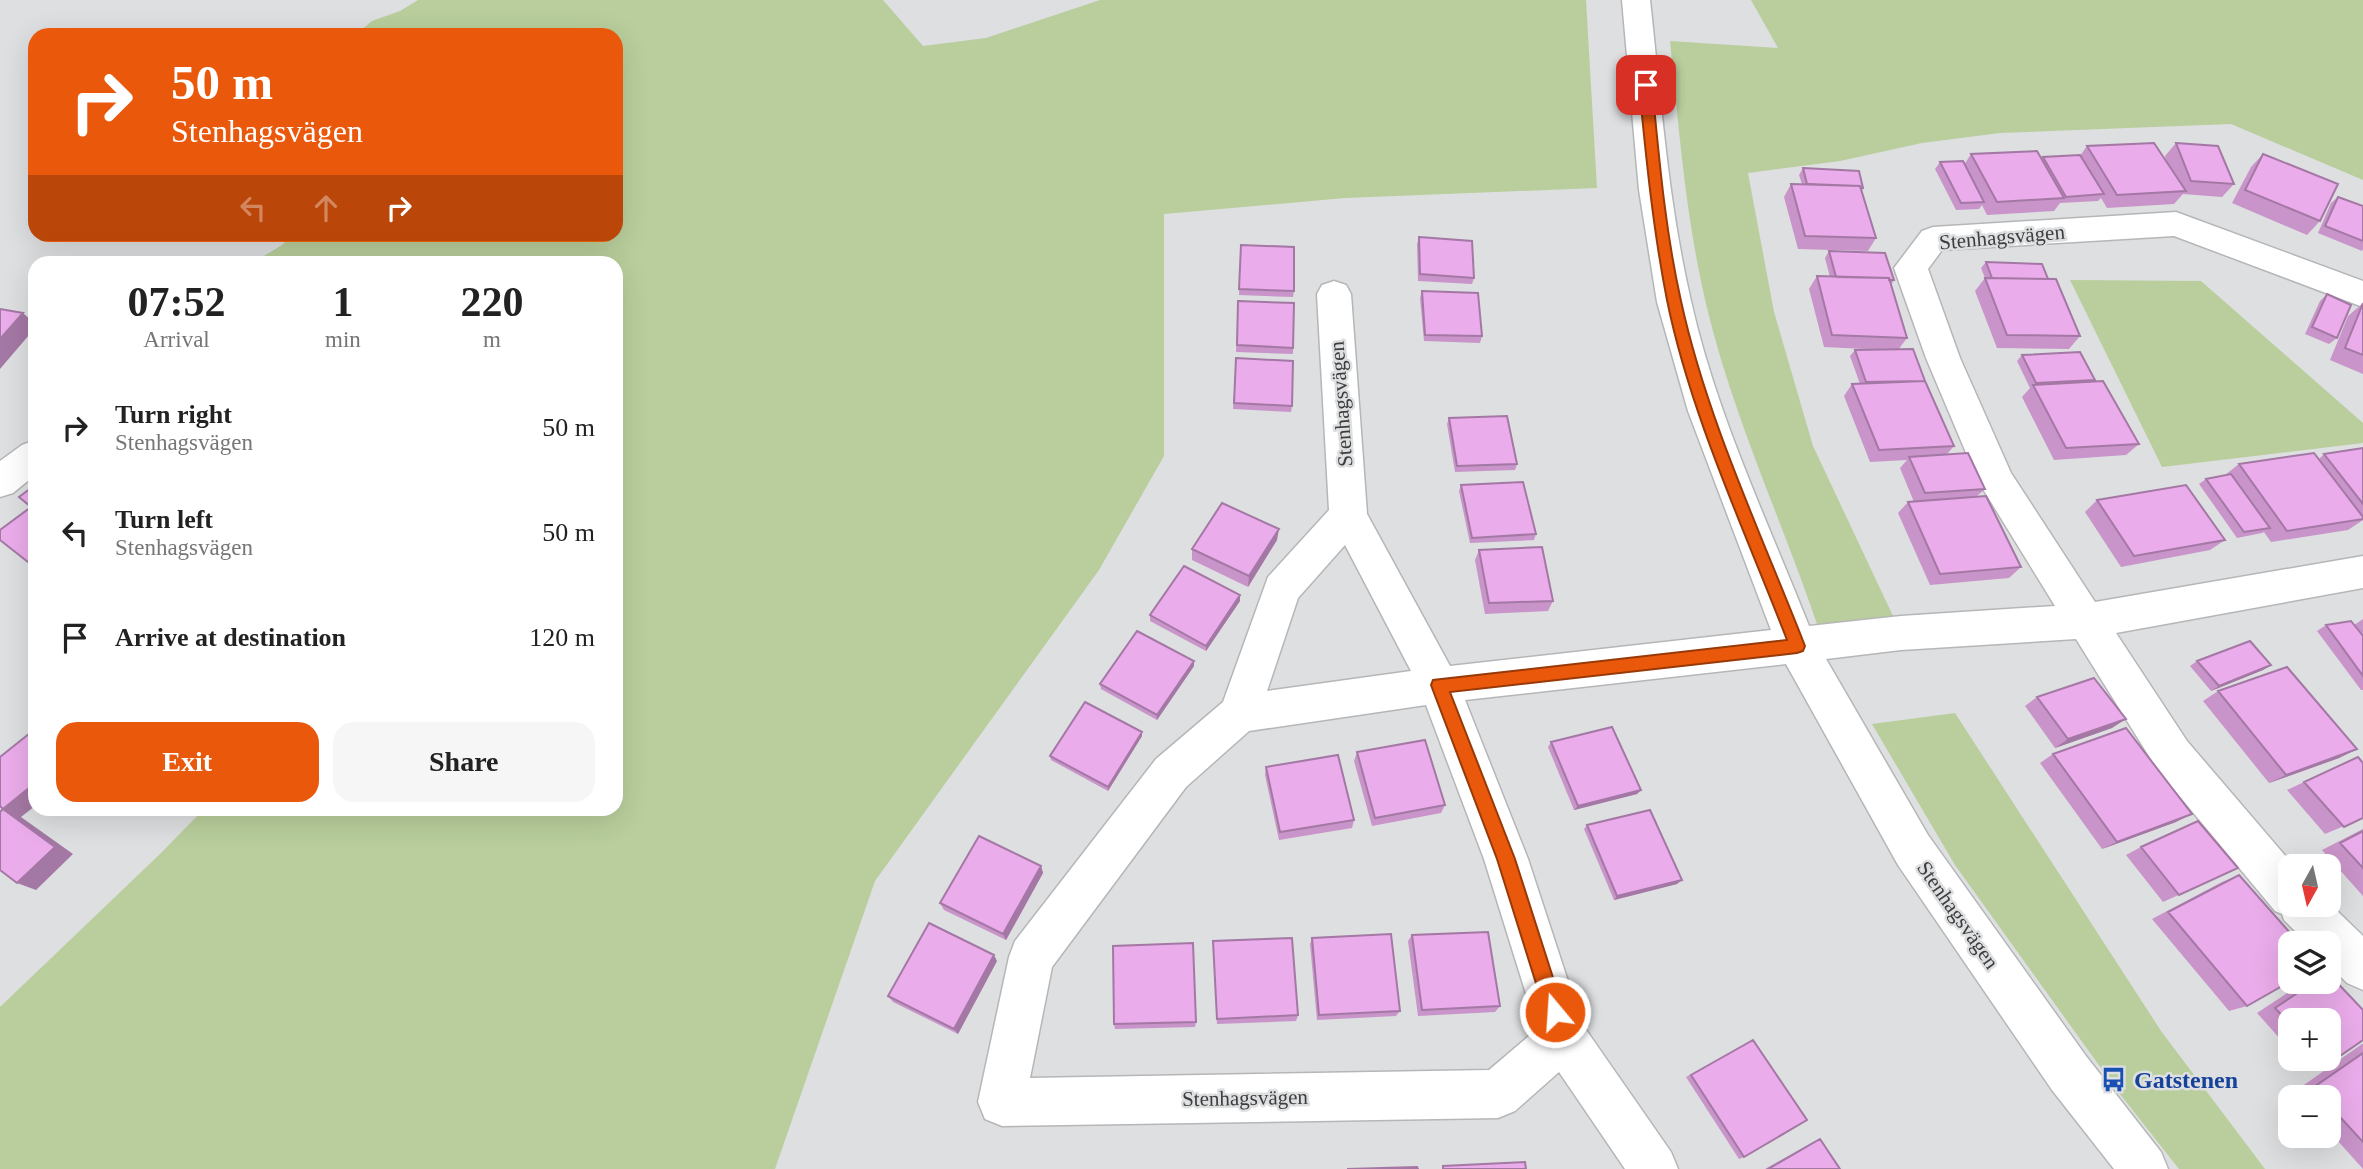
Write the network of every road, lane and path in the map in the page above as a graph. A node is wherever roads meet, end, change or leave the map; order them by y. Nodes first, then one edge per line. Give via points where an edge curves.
1 (1636, 0) edge
2 (1334, 294) dead end
3 (2363, 294) edge
4 (28, 461) edge
5 (0, 482) edge
6 (1348, 515) junction
7 (2363, 572) edge
8 (2086, 621) junction
9 (1797, 646) junction
10 (1439, 685) junction
11 (1239, 714) junction
12 (2278, 881) edge
13 (2312, 917) edge
14 (2363, 967) edge
15 (1563, 1037) junction
16 (1654, 1169) edge
17 (2144, 1169) edge

1 - 9 street, Stenhagsvägen via 1655,190 1674,302 1706,411
2 - 6 street, Stenhagsvägen
3 - 8 street, Stenhagsvägen via 2176,224 1933,239 1911,268 1943,358 1996,481
4 - 5 street
6 - 10 street, Stenhagsvägen
6 - 11 street via 1282,589
7 - 8 street
8 - 9 street via 1901,632
8 - 12 street, Stenhagsvägen via 2172,755
9 - 10 street
9 - 17 street, Stenhagsvägen via 1913,850 2069,1073
10 - 11 street
10 - 15 street, Stenhagsvägen via 1506,859
11 - 15 street, Stenhagsvägen via 1171,773 1031,957 1002,1102 1498,1094
13 - 14 street
15 - 16 street

